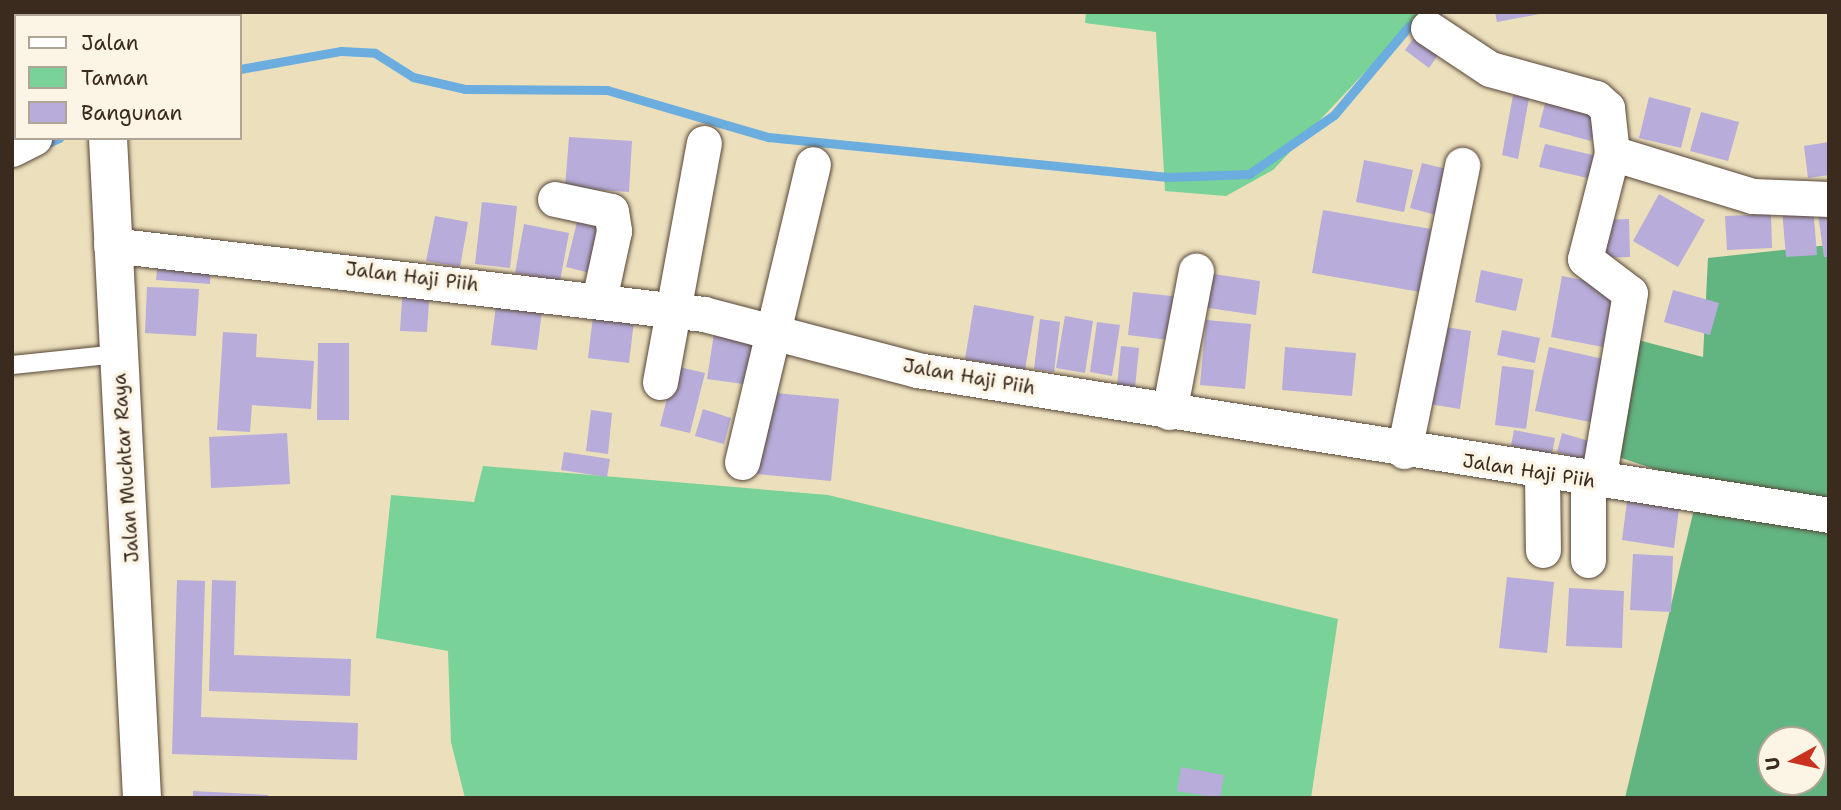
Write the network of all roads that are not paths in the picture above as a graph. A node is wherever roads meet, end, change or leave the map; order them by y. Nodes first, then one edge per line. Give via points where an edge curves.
1 (1427, 28) dead end
2 (30, 140) edge
3 (704, 143) dead end
4 (12, 149) edge
5 (109, 150) edge
6 (1612, 153) junction
7 (813, 164) dead end
8 (1462, 164) dead end
9 (555, 199) dead end
10 (1829, 199) edge
11 (111, 245) junction
12 (1196, 271) dead end
13 (599, 300) junction
14 (671, 309) junction
15 (771, 329) junction
16 (118, 355) junction
17 (12, 365) edge
18 (660, 382) dead end
19 (1169, 412) junction
20 (1404, 451) junction
21 (741, 462) dead end
22 (1542, 473) junction
23 (1593, 480) junction
24 (1829, 515) edge
25 (1543, 550) dead end
26 (1588, 560) dead end
27 (142, 798) edge

1 - 6 street via 1490,69 1596,98 1610,117
2 - 4 street
3 - 14 street
5 - 11 highway, Jalan Muchtar Raya
6 - 10 street via 1753,196
6 - 23 street via 1585,259 1630,293
7 - 15 street
8 - 20 street
9 - 13 street via 611,211 614,231
11 - 13 street, Jalan Haji Piih
11 - 16 highway, Jalan Muchtar Raya
12 - 19 street
13 - 14 street, Jalan Haji Piih
14 - 15 street, Jalan Haji Piih
14 - 18 street
15 - 19 street, Jalan Haji Piih via 917,370
15 - 21 street
16 - 17 lane
16 - 27 highway, Jalan Muchtar Raya
19 - 20 street, Jalan Haji Piih
20 - 22 street, Jalan Haji Piih
22 - 23 street, Jalan Haji Piih
22 - 25 street
23 - 24 street, Jalan Haji Piih
23 - 26 street

